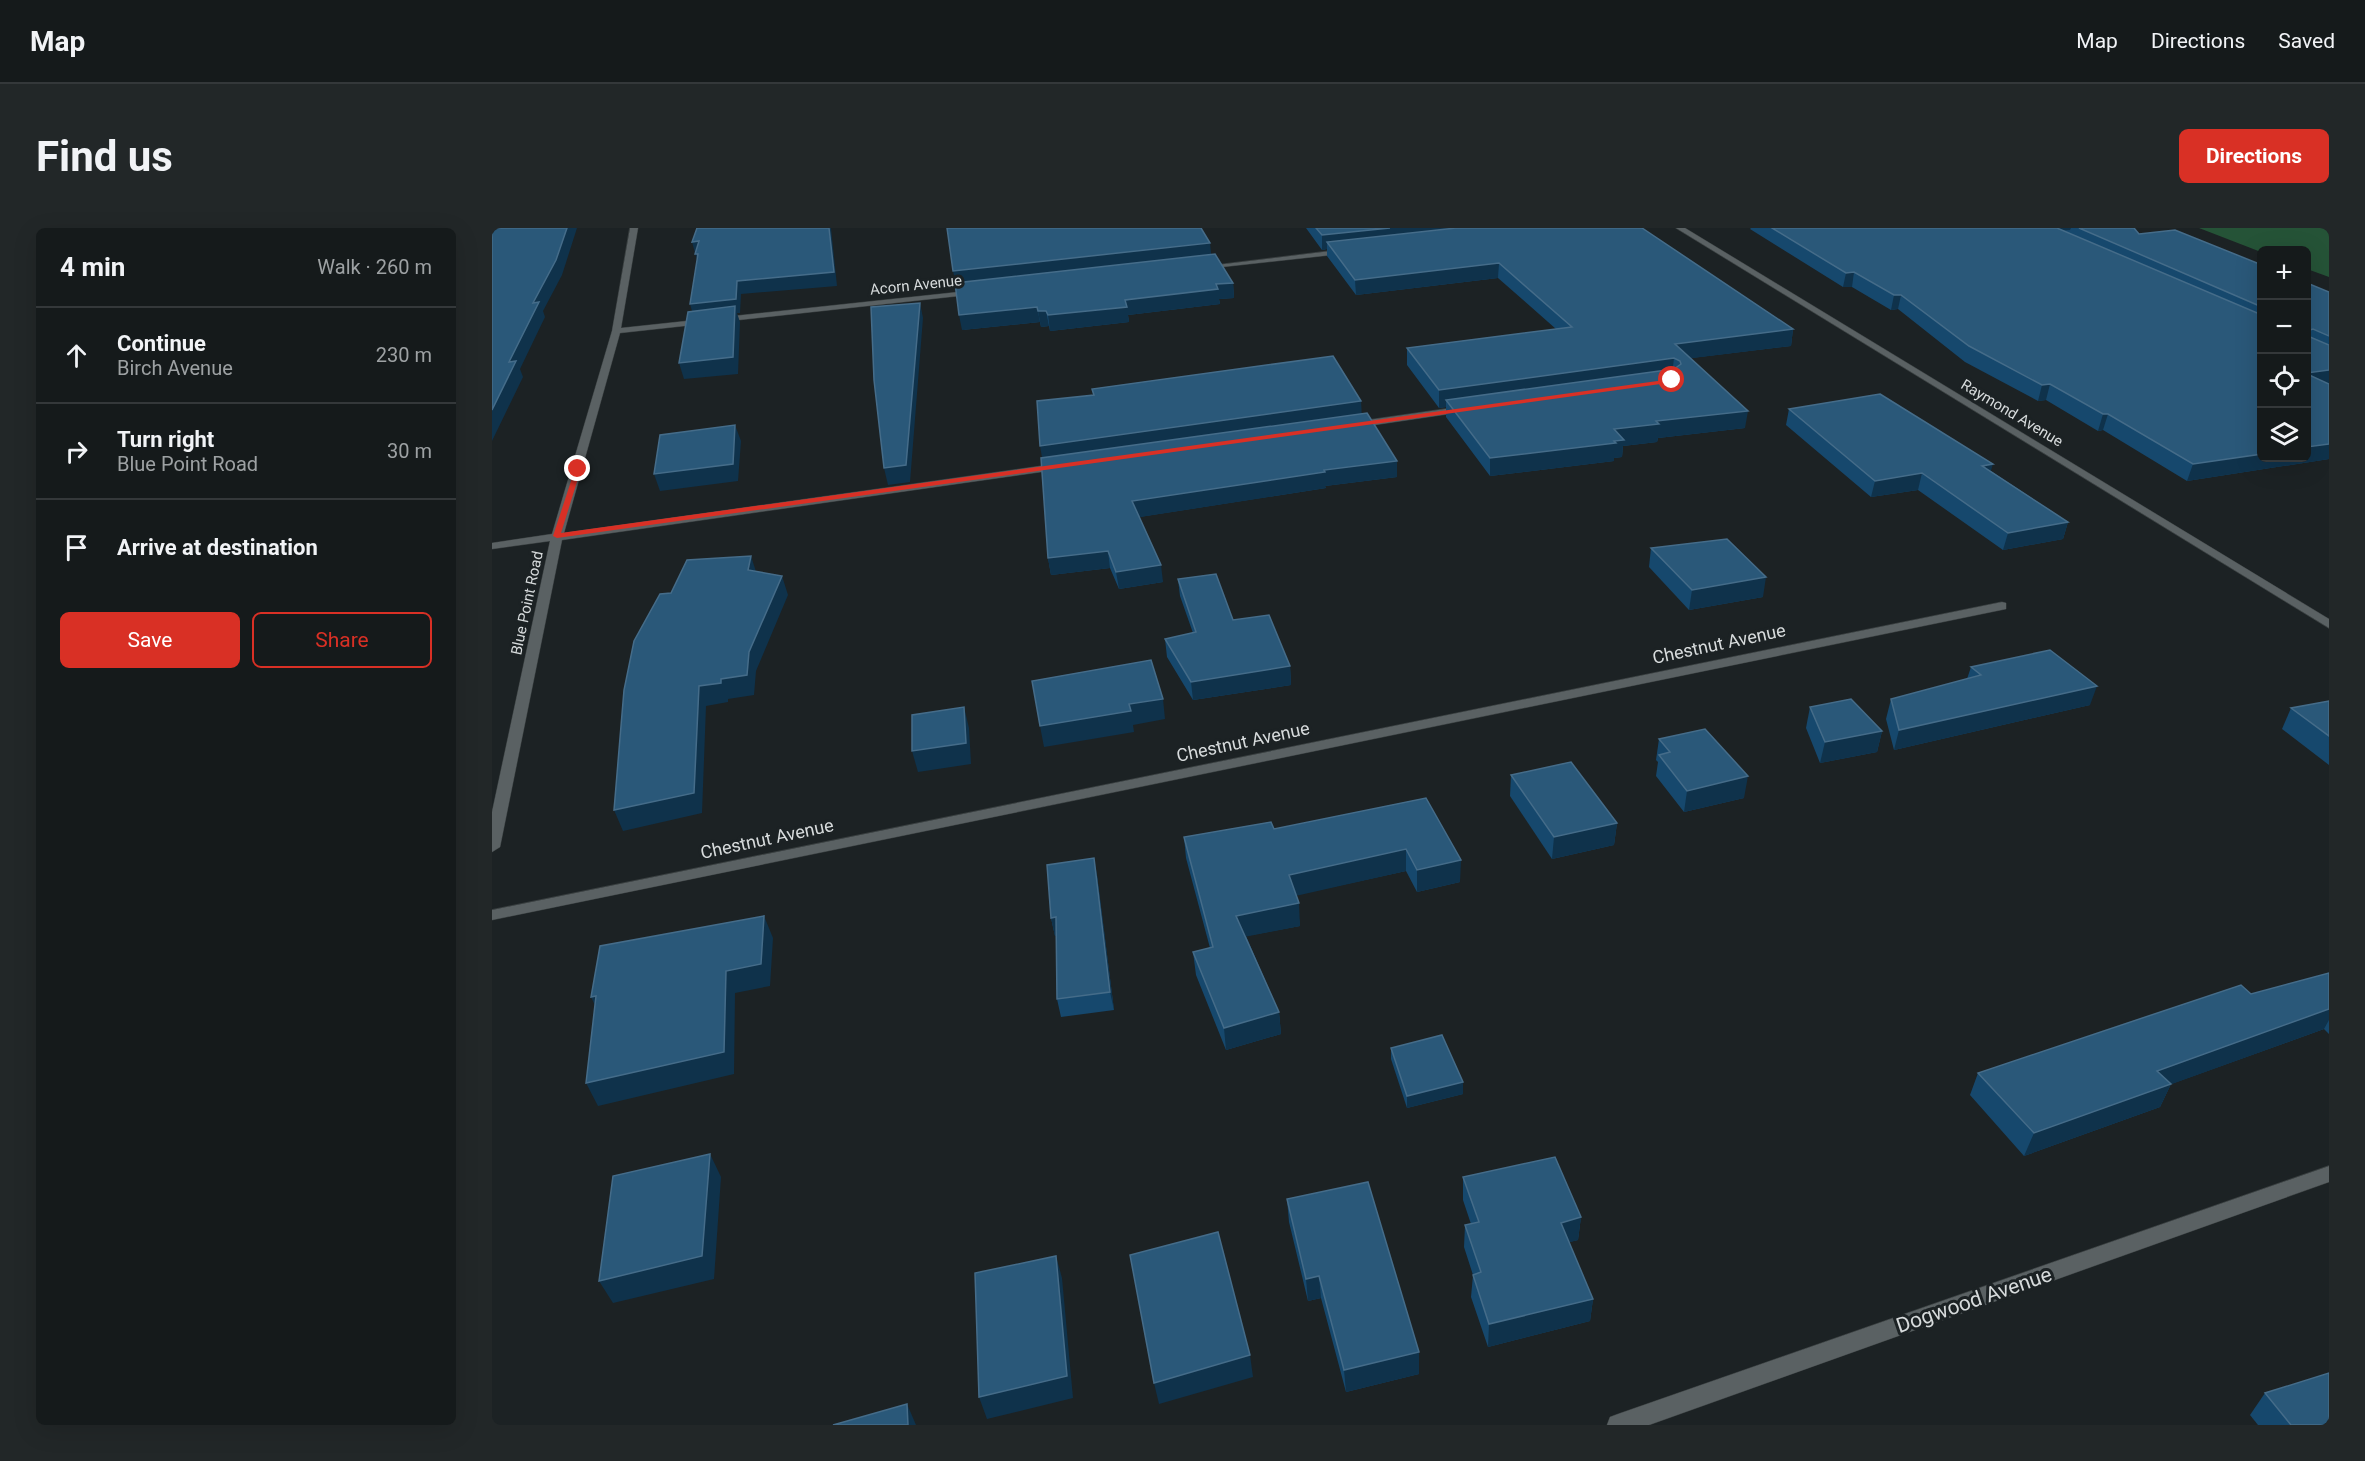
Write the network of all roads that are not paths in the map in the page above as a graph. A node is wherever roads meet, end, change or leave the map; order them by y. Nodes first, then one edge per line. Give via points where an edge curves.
1 (634, 228) edge
2 (1680, 228) edge
3 (1351, 251) edge
4 (1197, 268) edge
5 (984, 291) edge
6 (616, 331) junction
7 (1483, 407) edge
8 (1340, 427) edge
9 (1079, 463) edge
10 (557, 536) junction
11 (492, 546) edge
12 (2002, 606) dead end
13 (2329, 624) edge
14 (492, 846) edge
15 (492, 915) edge
16 (2329, 1174) edge
17 (1618, 1425) edge

1 - 6 street, Blue Point Road
2 - 13 street, Raymond Avenue
3 - 4 street
5 - 6 street, Acorn Avenue
6 - 10 street, Blue Point Road
7 - 8 street
9 - 10 street
10 - 11 street
10 - 14 street, Blue Point Road
12 - 15 street, Chestnut Avenue
16 - 17 street, Dogwood Avenue

